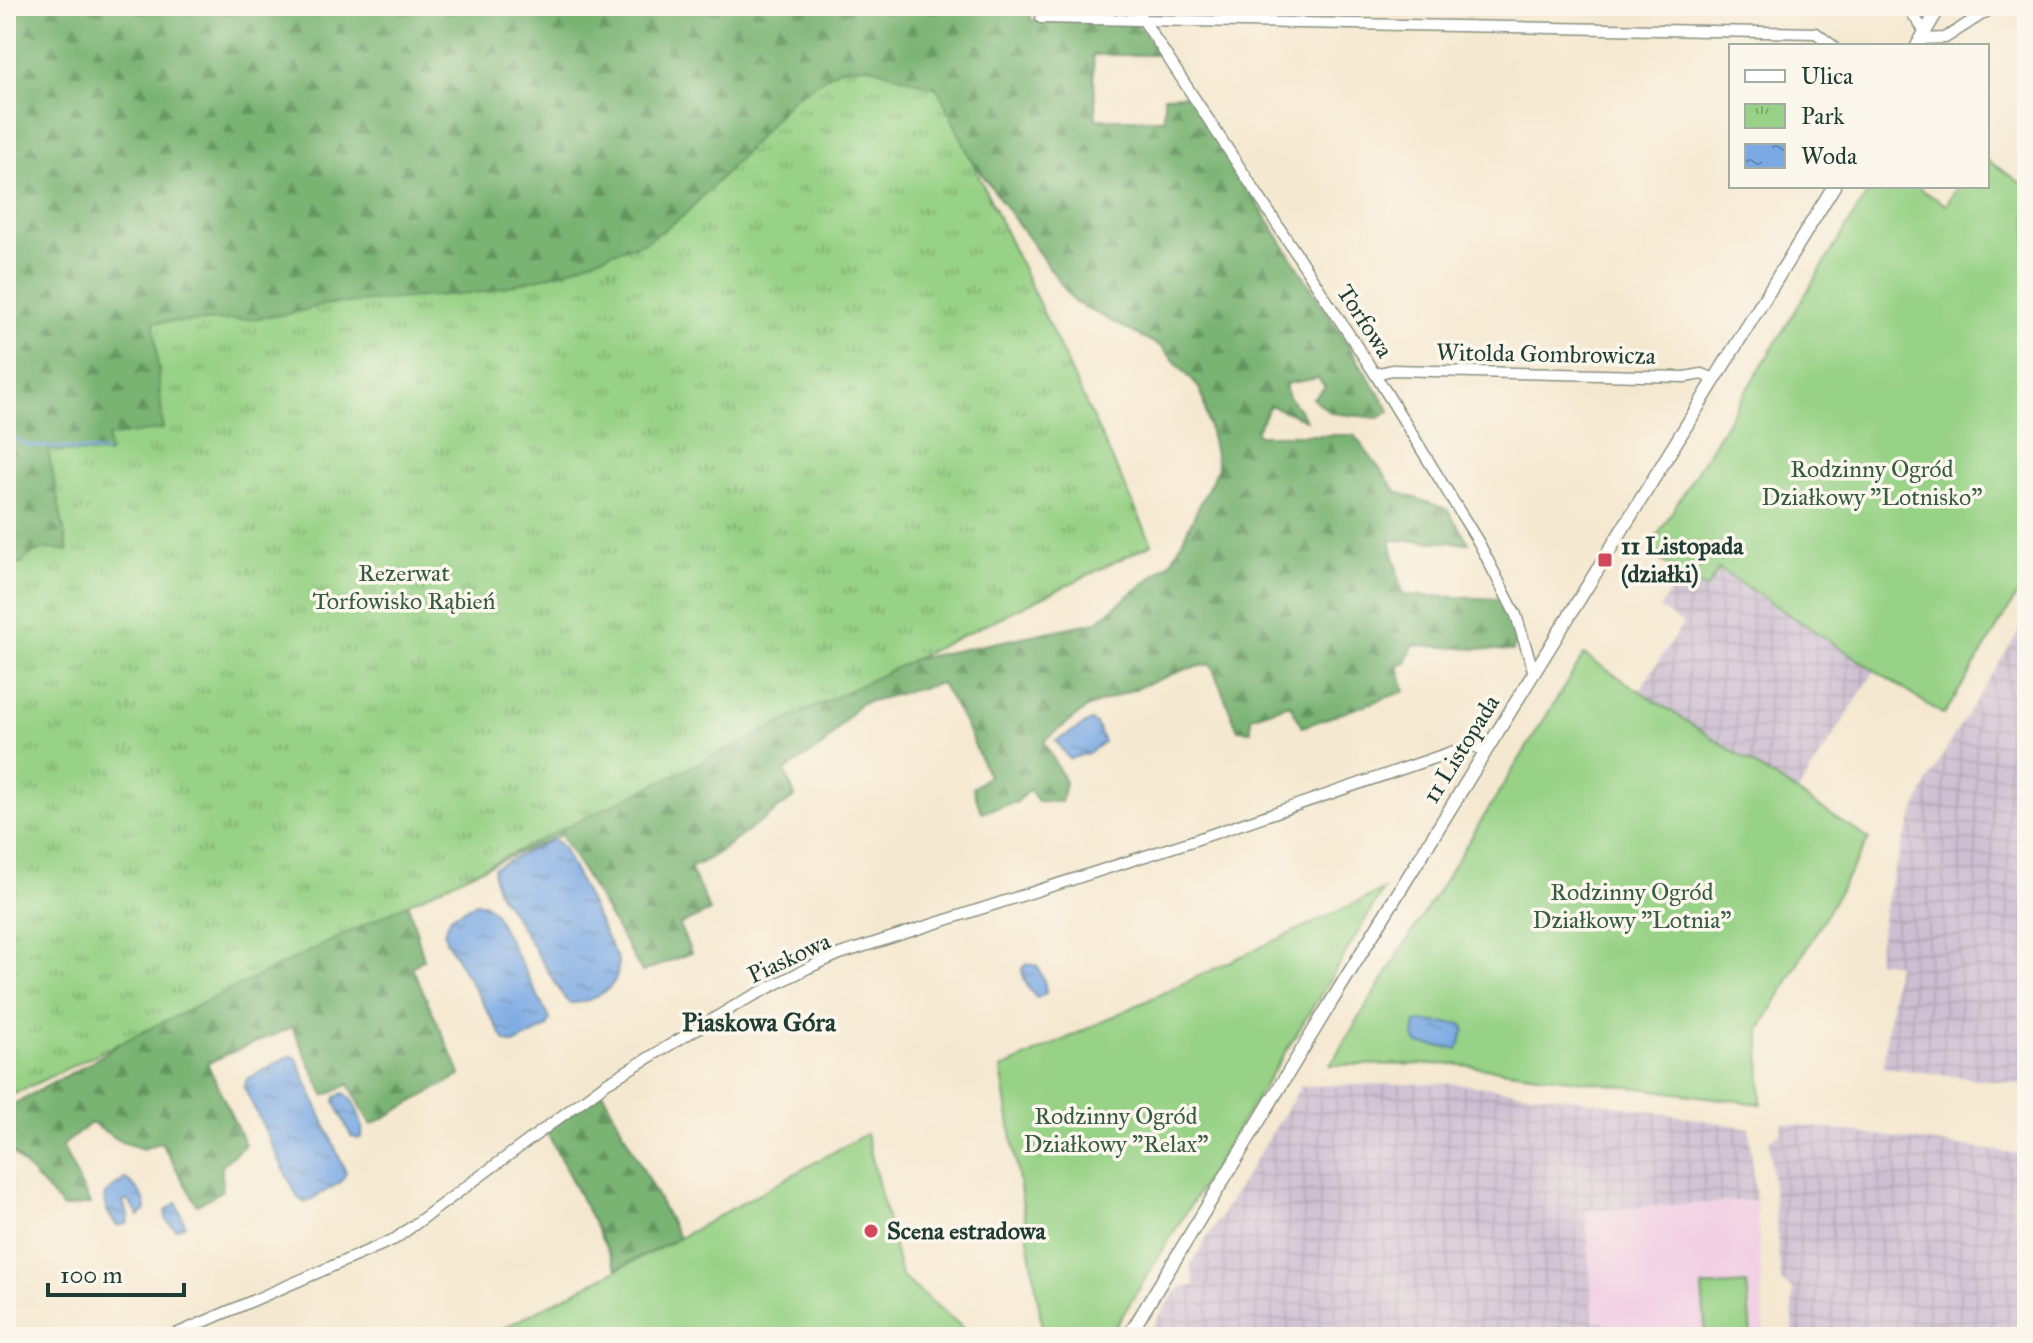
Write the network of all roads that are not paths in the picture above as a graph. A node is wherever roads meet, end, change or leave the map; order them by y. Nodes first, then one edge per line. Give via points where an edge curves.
1 (1134, 6) edge
2 (1907, 6) edge
3 (1940, 6) edge
4 (1995, 6) edge
5 (1041, 18) dead end
6 (1143, 20) junction
7 (1921, 39) edge
8 (1830, 44) edge
9 (1833, 188) edge
10 (1375, 374) junction
11 (1715, 379) junction
12 (1534, 673) junction
13 (1486, 751) junction
14 (169, 1337) edge
15 (1128, 1337) edge

1 - 6 street, Torfowa
2 - 7 street
3 - 7 street
4 - 7 street via 1945,38
5 - 6 street
6 - 8 street via 1816,33
6 - 10 street, Torfowa
9 - 11 street, 11 Listopada
10 - 11 street, Witolda Gombrowicza via 1702,374
10 - 12 street, Torfowa via 1502,586
11 - 12 street, 11 Listopada
12 - 13 street, 11 Listopada
13 - 14 street, Piaskowa via 1466,747 808,968 586,1096 395,1239
13 - 15 street, 11 Listopada

